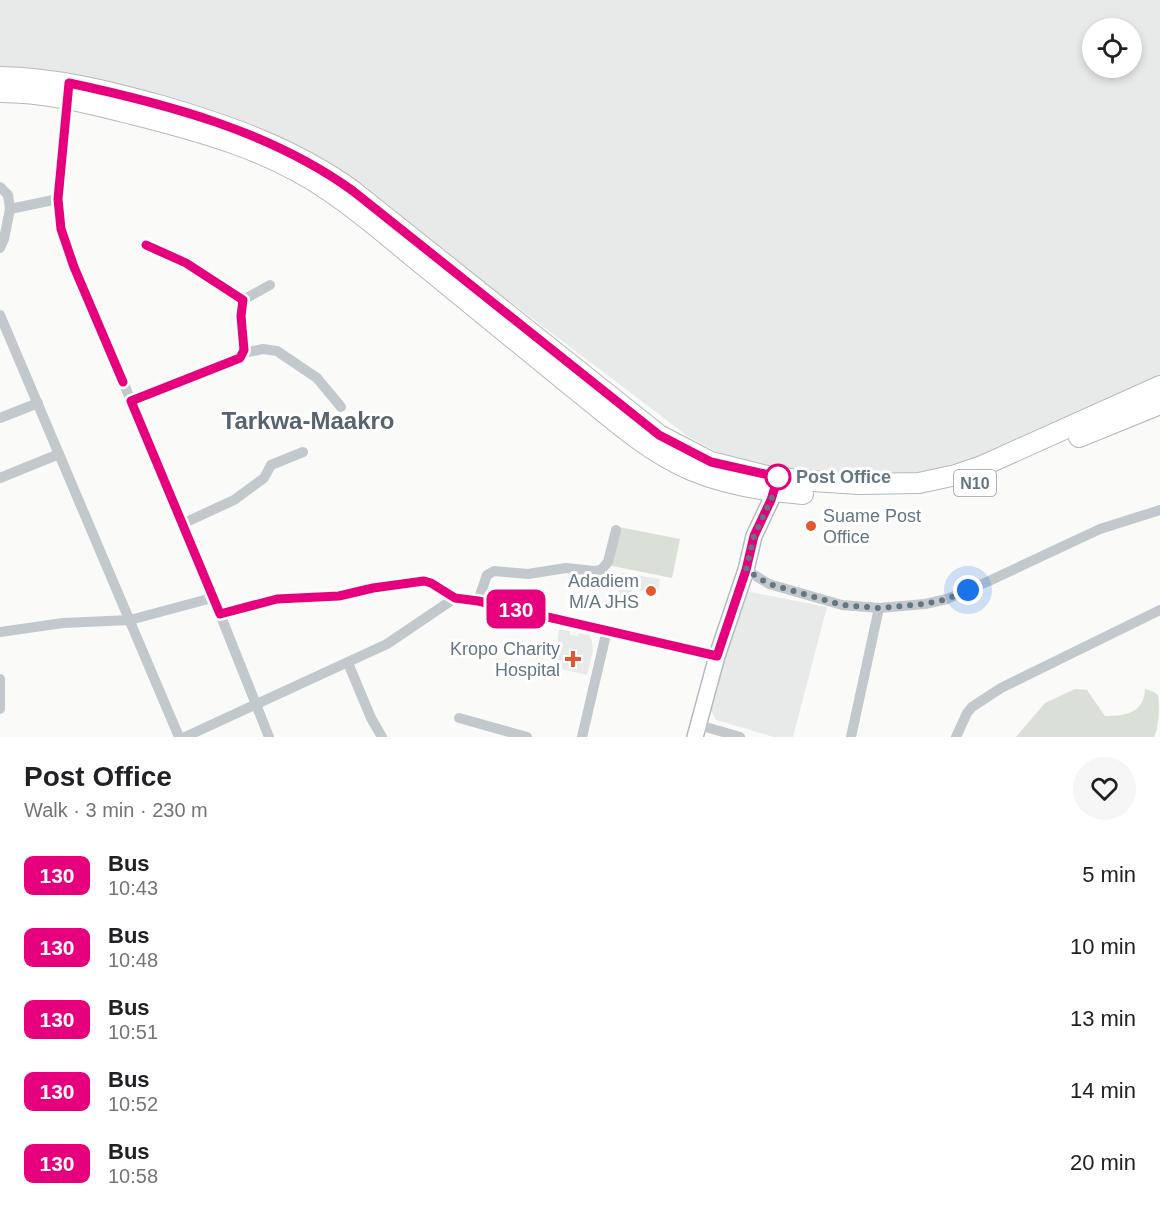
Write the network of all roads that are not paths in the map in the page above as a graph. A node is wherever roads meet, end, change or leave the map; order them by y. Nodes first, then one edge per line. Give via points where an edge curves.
1 (0, 77) edge
2 (67, 90) junction
3 (0, 92) edge
4 (0, 187) edge
5 (58, 199) junction
6 (10, 209) junction
7 (146, 245) dead end
8 (0, 248) edge
9 (270, 285) dead end
10 (243, 300) junction
11 (0, 315) edge
12 (243, 353) junction
13 (1160, 386) edge
14 (131, 401) junction
15 (38, 404) junction
16 (1160, 404) edge
17 (341, 407) dead end
18 (0, 418) edge
19 (303, 452) dead end
20 (59, 454) junction
21 (0, 478) edge
22 (776, 484) junction
23 (1160, 510) edge
24 (182, 524) junction
25 (616, 530) dead end
26 (746, 570) junction
27 (212, 598) junction
28 (455, 598) junction
29 (478, 601) junction
30 (879, 608) junction
31 (1160, 610) edge
32 (220, 614) junction
33 (130, 620) junction
34 (607, 630) junction
35 (0, 632) edge
36 (717, 656) junction
37 (348, 663) junction
38 (0, 679) edge
39 (256, 705) junction
40 (0, 709) edge
41 (459, 718) dead end
42 (697, 731) edge
43 (179, 737) edge
44 (185, 737) edge
45 (269, 737) edge
46 (382, 737) edge
47 (527, 737) edge
48 (582, 737) edge
49 (740, 737) edge
50 (851, 737) edge
51 (956, 737) edge

1 - 2 highway, N10 via 39,79
2 - 3 highway, N10
2 - 5 street
2 - 22 highway, N10 via 139,100 222,124 311,163 353,191 659,435 711,462
4 - 6 street via 8,195
5 - 6 street
5 - 14 street via 63,238
6 - 8 street
7 - 10 street via 186,263
9 - 10 street
10 - 12 street
11 - 15 street
12 - 14 street via 240,358
12 - 17 street via 277,351 317,378
13 - 22 highway, N10 via 956,475 890,485
14 - 24 street
15 - 18 street
15 - 20 street
16 - 22 highway, N10 via 956,489 866,498
19 - 24 street via 271,465 264,478 234,500
20 - 21 street
20 - 33 street
22 - 26 street via 754,536
23 - 30 street via 1100,530 947,599
24 - 27 street
25 - 29 street via 608,562 601,570 566,568 528,574 494,571 487,575
26 - 30 street via 769,584 842,605
26 - 36 street
27 - 32 street
27 - 33 street
28 - 29 street
28 - 32 street via 424,581 339,596 277,599
28 - 37 street via 387,644
29 - 34 street
30 - 50 street
31 - 51 street via 1002,688 972,707
32 - 39 street
33 - 35 street via 63,623
33 - 43 street
34 - 36 street
34 - 48 street
36 - 42 street
37 - 39 street
37 - 46 street
38 - 40 street
39 - 44 street
39 - 45 street
41 - 47 street
42 - 49 street

